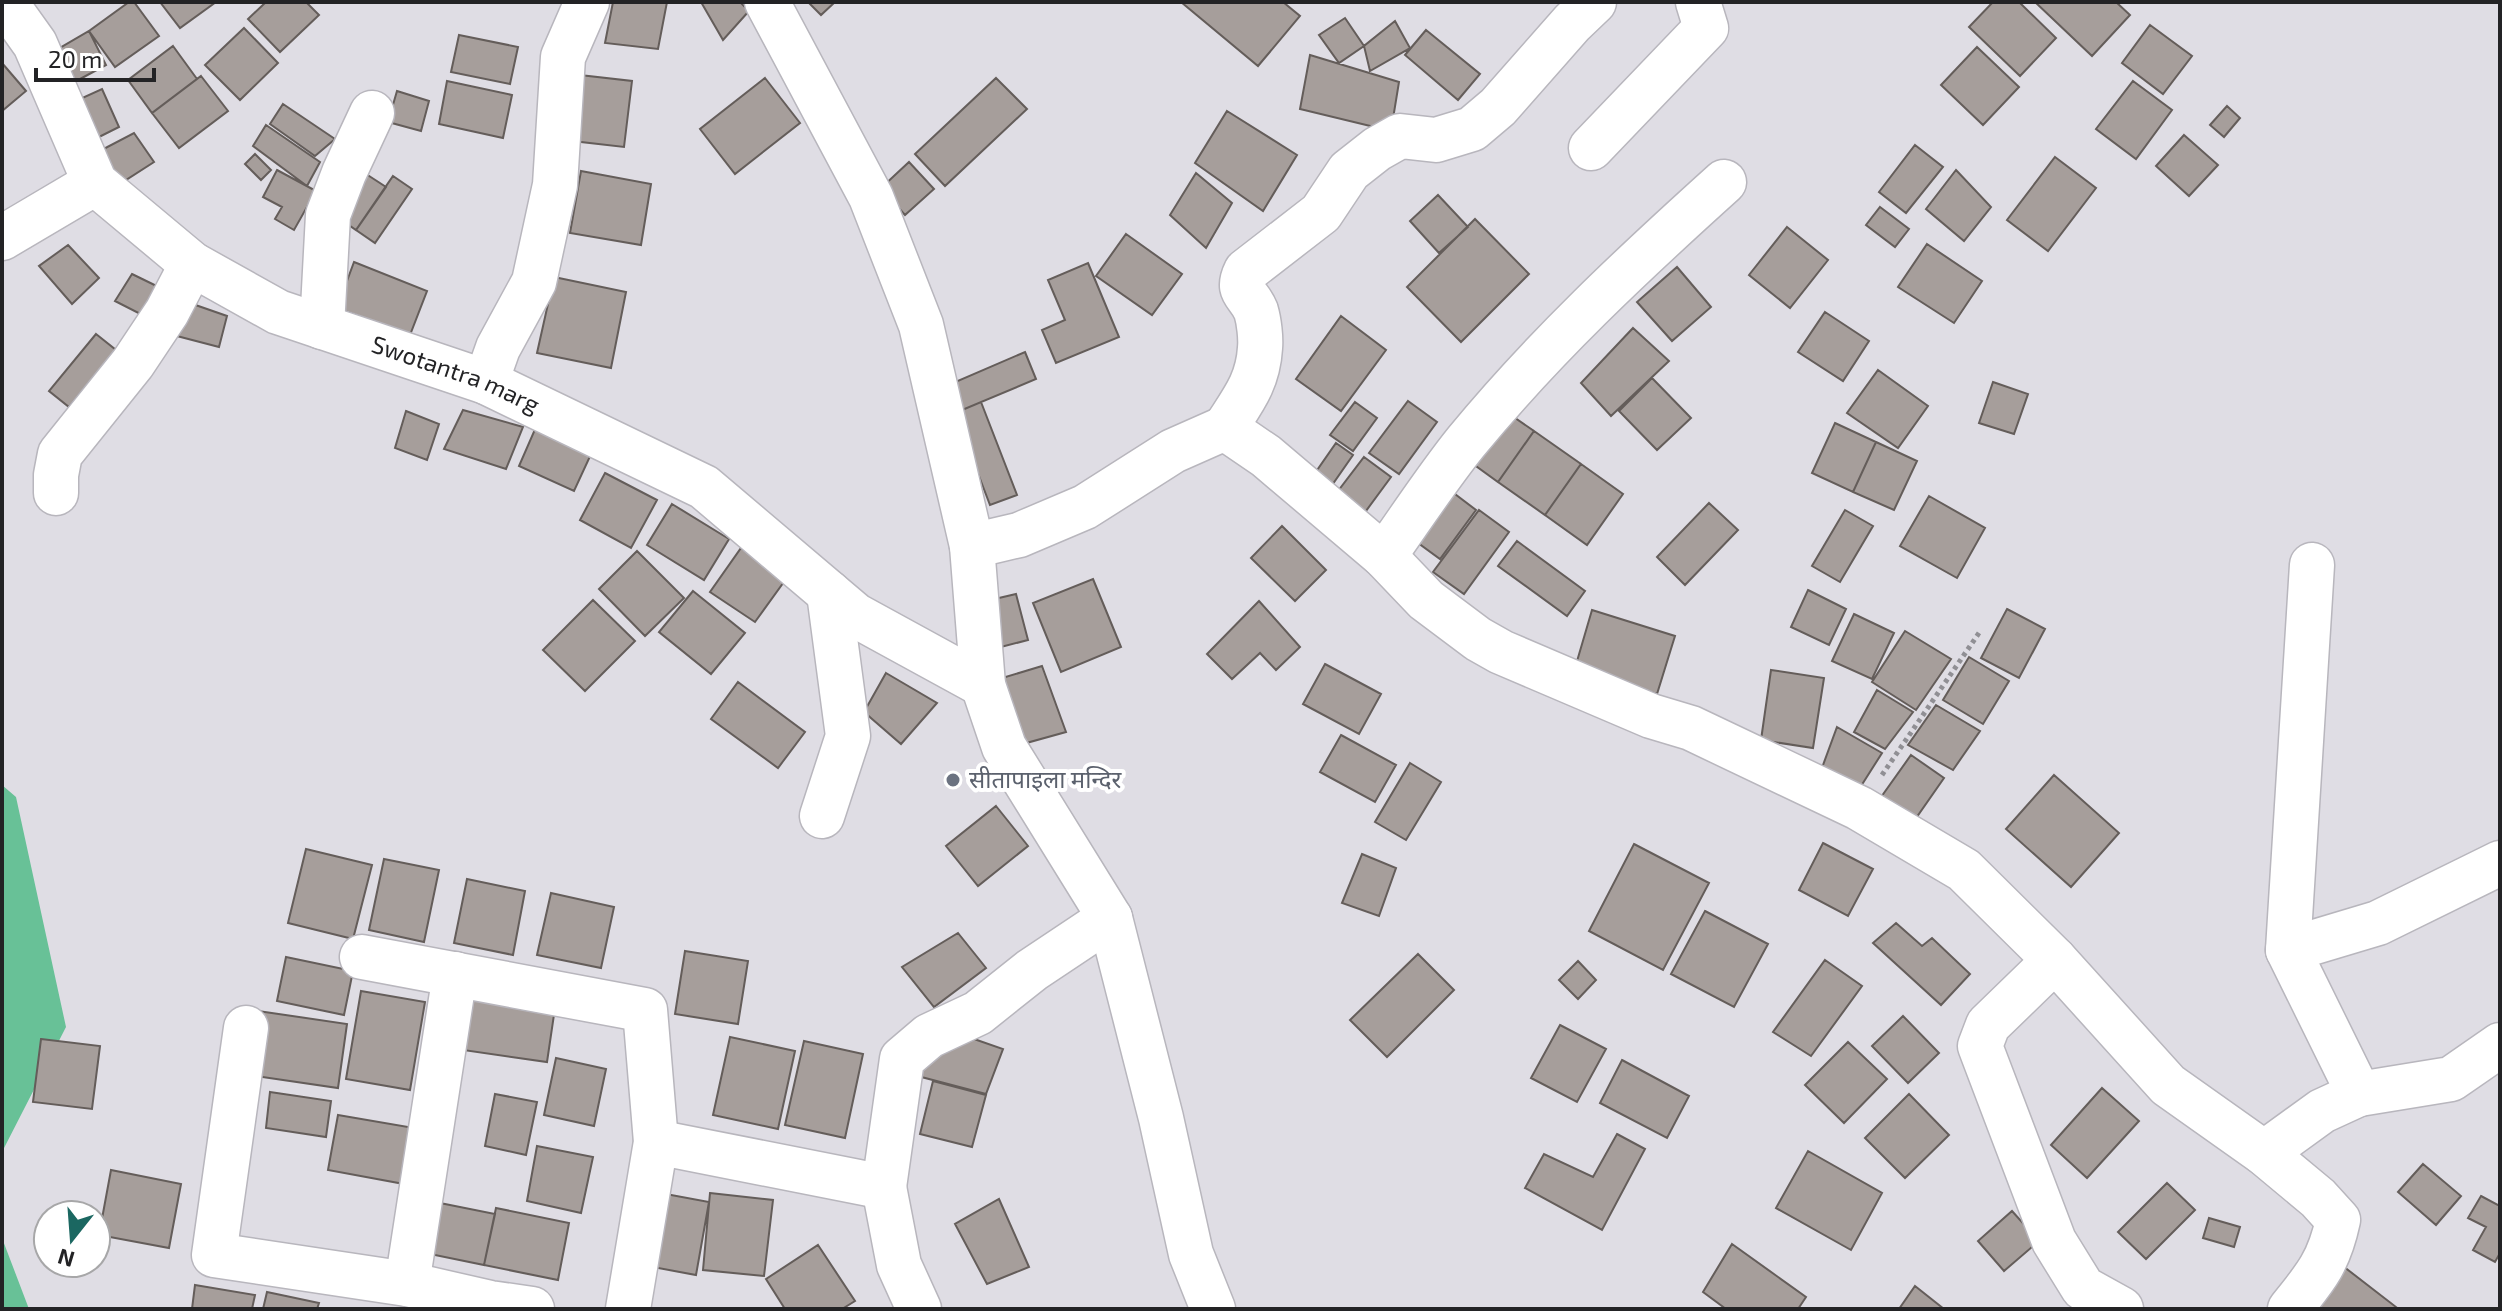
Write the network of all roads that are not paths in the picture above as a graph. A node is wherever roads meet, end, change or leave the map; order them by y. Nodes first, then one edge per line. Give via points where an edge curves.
1 (5, 2) edge
2 (587, 2) edge
3 (767, 2) edge
4 (1594, 2) edge
5 (1698, 2) edge
6 (372, 113) dead end
7 (1591, 148) dead end
8 (1724, 182) dead end
9 (95, 183) junction
10 (2, 238) edge
11 (192, 264) junction
12 (322, 327) junction
13 (486, 382) junction
14 (1225, 428) junction
15 (56, 493) dead end
16 (972, 546) junction
17 (1384, 556) junction
18 (2312, 565) dead end
19 (829, 593) junction
20 (983, 685) junction
21 (822, 816) dead end
22 (2500, 863) edge
23 (1110, 918) junction
24 (2288, 950) junction
25 (362, 957) dead end
26 (2055, 960) junction
27 (455, 974) junction
28 (246, 1028) dead end
29 (2500, 1045) edge
30 (2359, 1094) junction
31 (656, 1142) junction
32 (2264, 1153) junction
33 (884, 1187) junction
34 (407, 1284) junction
35 (504, 1307) edge
36 (628, 1309) edge
37 (919, 1309) edge
38 (1213, 1309) edge
39 (2121, 1309) edge
40 (2290, 1309) edge

1 - 9 street, Swotantra marg via 35,44
2 - 13 street via 563,57 555,185 534,282
3 - 16 street via 871,197 921,325
4 - 14 street via 1472,129 1436,140 1400,136 1377,149 1349,171 1321,213 1246,271 1242,289 1255,310 1261,345 1255,382
5 - 7 street via 1706,28
6 - 12 street via 328,215
8 - 17 street via 1618,278 1535,364 1465,443
9 - 10 street
9 - 11 street, Swotantra marg
11 - 12 street, Swotantra marg via 278,312
11 - 15 street via 133,363 60,454
12 - 13 street, Swotantra marg
13 - 19 street, Swotantra marg via 704,487
14 - 16 street via 1173,451 1085,507 1019,535
14 - 17 street
16 - 20 street
17 - 26 street via 1426,600 1501,652 1691,728 1859,808 1964,870
18 - 24 street
19 - 20 street, Swotantra marg via 855,615
19 - 21 street via 848,736
20 - 23 street via 1004,747
22 - 24 street via 2378,923
23 - 33 street via 978,1013 929,1036 902,1059
23 - 38 street via 1191,1254
24 - 30 street
25 - 27 street
26 - 32 street via 2168,1085
26 - 39 street via 1988,1025 1980,1046 2054,1241 2083,1288
27 - 31 street via 645,1010
27 - 34 street
28 - 34 street via 214,1255
29 - 30 street via 2451,1079
30 - 32 street via 2322,1111
31 - 33 street
31 - 36 street
32 - 40 street via 2338,1220 2321,1270
33 - 37 street via 899,1265
34 - 35 street

